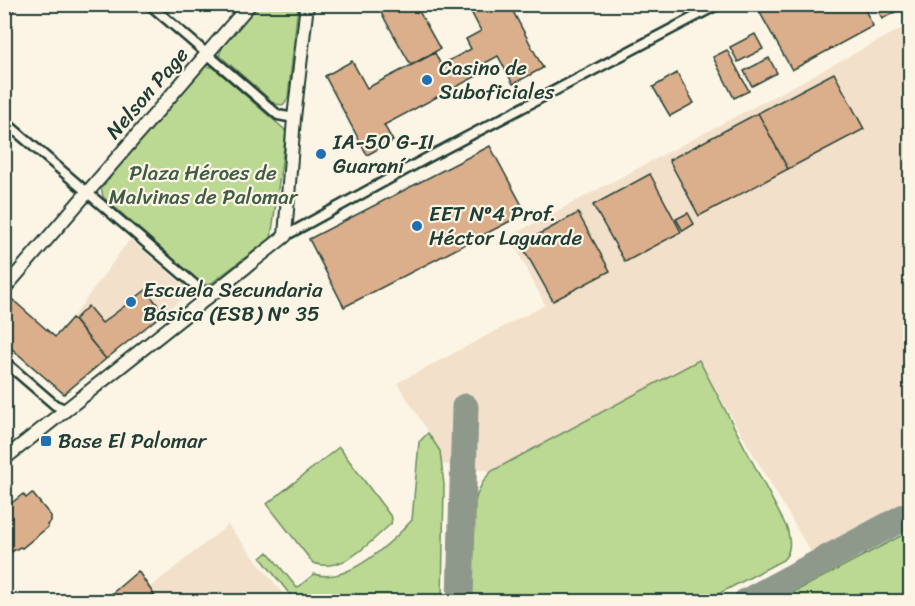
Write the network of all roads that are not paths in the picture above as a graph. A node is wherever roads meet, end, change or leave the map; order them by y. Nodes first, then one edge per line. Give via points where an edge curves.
1 (11, 4) edge
2 (148, 4) edge
3 (250, 4) edge
4 (307, 4) edge
5 (719, 4) edge
6 (4, 13) edge
7 (207, 54) junction
8 (294, 118) junction
9 (4, 121) edge
10 (87, 191) junction
11 (285, 236) junction
12 (4, 289) edge
13 (209, 297) junction
14 (4, 361) edge
15 (67, 410) junction
16 (4, 459) edge

1 - 6 street
2 - 7 street
3 - 7 street, Nelson Page
4 - 8 street
5 - 11 street
7 - 8 street via 278,115
7 - 10 street, Nelson Page
8 - 11 street
9 - 10 street
10 - 12 street, Nelson Page
10 - 13 street
11 - 13 street
13 - 15 street
14 - 15 street via 55,405
15 - 16 street

